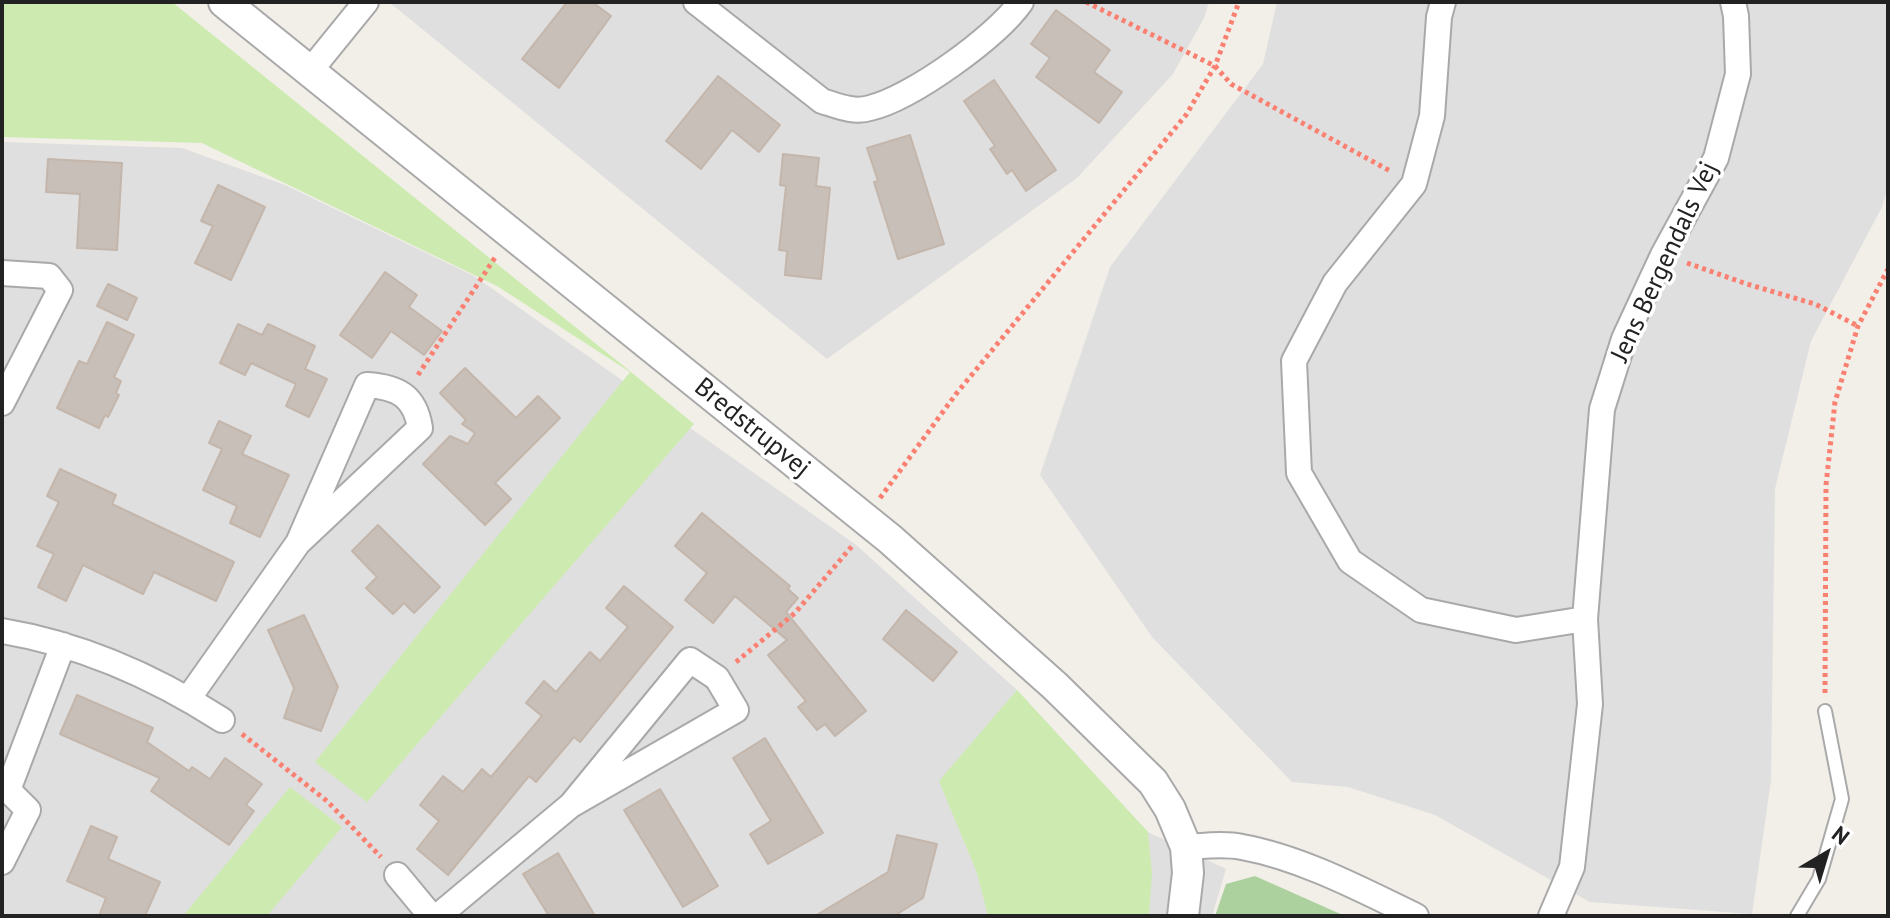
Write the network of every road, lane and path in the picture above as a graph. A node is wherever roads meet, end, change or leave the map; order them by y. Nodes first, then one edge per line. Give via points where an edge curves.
1 (224, 2) edge
2 (366, 2) edge
3 (696, 2) edge
4 (1021, 2) edge
5 (1086, 2) edge
6 (1239, 2) edge
7 (1443, 2) edge
8 (1733, 2) edge
9 (1215, 66) junction
10 (310, 71) junction
11 (1414, 184) junction
12 (501, 248) dead end
13 (1663, 255) junction
14 (1888, 269) edge
15 (2, 273) edge
16 (1858, 326) junction
17 (404, 396) junction
18 (2, 403) edge
19 (874, 507) dead end
20 (859, 537) dead end
21 (298, 543) junction
22 (1585, 619) junction
23 (2, 631) edge
24 (63, 645) junction
25 (717, 678) junction
26 (188, 699) junction
27 (1825, 711) joint
28 (222, 720) joint
29 (5, 791) edge
30 (571, 805) junction
31 (1186, 847) junction
32 (2, 862) edge
33 (397, 875) joint
34 (431, 916) edge
35 (438, 916) edge
36 (1183, 916) edge
37 (1416, 916) edge
38 (1551, 916) edge
39 (1797, 916) edge

1 - 10 street, Bredstrupvej
2 - 10 street
3 - 4 street via 822,101 847,109 895,100 984,42
5 - 9 path
6 - 9 path
7 - 11 street via 1432,116
8 - 13 street, Jens Bergendals Vej via 1738,74 1716,158
9 - 11 path via 1231,84
9 - 19 path via 1186,115 956,394
10 - 31 street, Bredstrupvej via 901,549 1153,782
11 - 22 street via 1335,283 1294,361 1299,473 1350,561 1421,610 1516,630
12 - 17 path
13 - 16 path via 1815,304
13 - 22 street, Jens Bergendals Vej via 1624,339 1602,409
14 - 16 path
15 - 18 street via 49,276 60,290
16 - 27 path via 1835,402 1826,485
17 - 21 street via 417,410 420,428
17 - 21 street via 388,386 367,385
20 - 25 path via 795,613
21 - 26 street
22 - 38 street, Jens Bergendals Vej via 1590,704 1572,867
23 - 24 street
24 - 26 street
24 - 29 street
25 - 30 street via 690,660
25 - 30 street via 736,710
26 - 28 street
27 - 39 lane via 1842,799 1819,879
28 - 33 path via 327,801
29 - 32 street via 28,810
30 - 35 street
31 - 36 street, Bredstrupvej
31 - 37 street via 1241,846 1288,860
33 - 34 street

